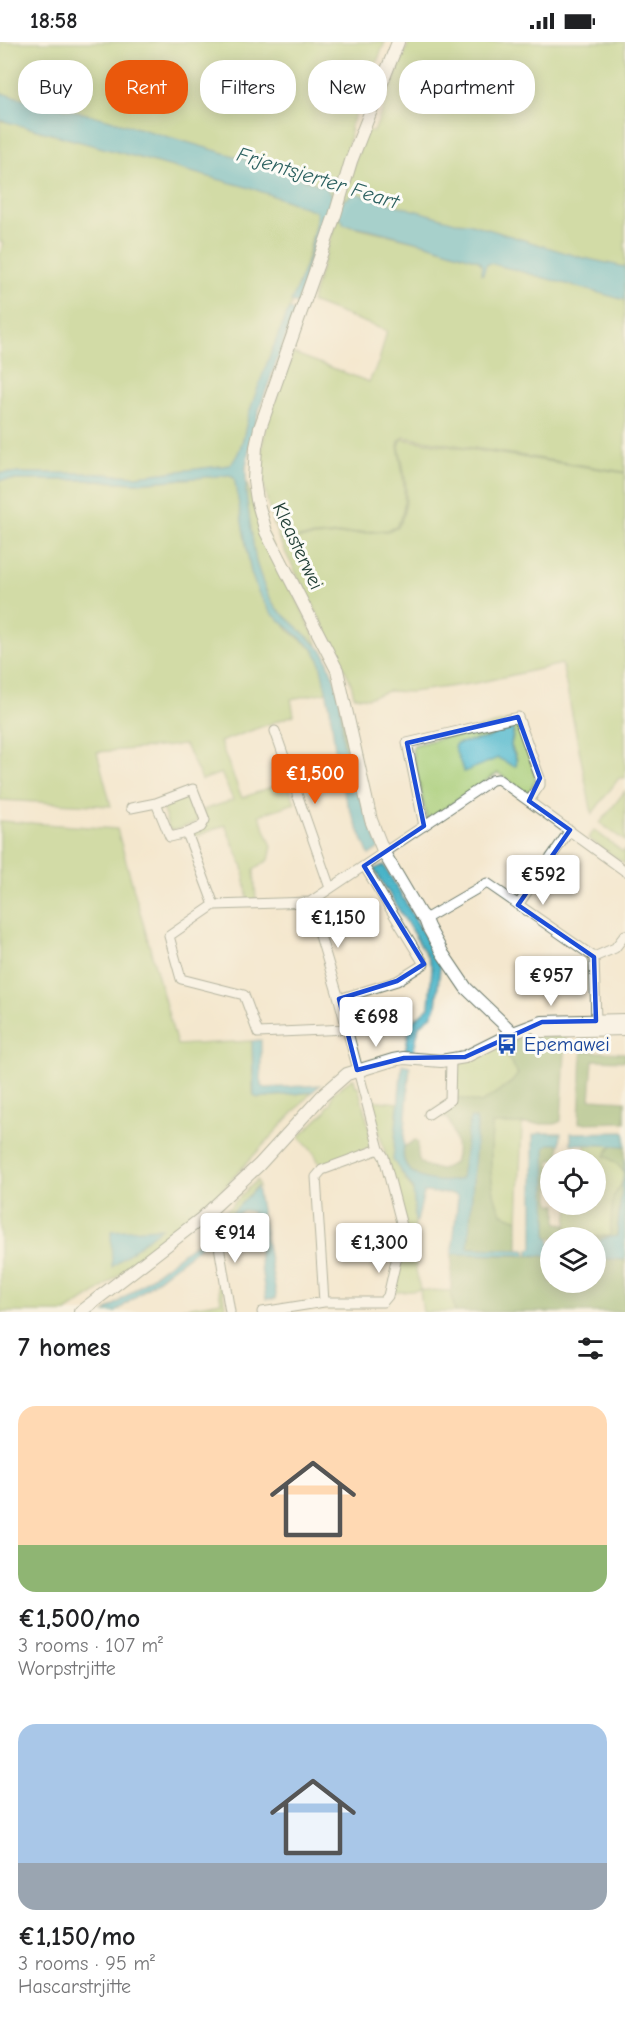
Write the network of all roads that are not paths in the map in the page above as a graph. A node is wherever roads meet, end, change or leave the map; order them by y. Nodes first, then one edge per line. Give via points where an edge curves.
1 (398, 42) edge
2 (517, 706) dead end
3 (518, 717) junction
4 (275, 731) dead end
5 (529, 801) junction
6 (156, 803) junction
7 (131, 808) dead end
8 (424, 826) junction
9 (570, 830) junction
10 (187, 833) junction
11 (384, 853) junction
12 (364, 866) junction
13 (625, 871) edge
14 (330, 888) junction
15 (310, 902) junction
16 (214, 905) junction
17 (518, 905) junction
18 (425, 919) junction
19 (625, 935) edge
20 (594, 957) junction
21 (339, 999) junction
22 (625, 1020) edge
23 (596, 1021) junction
24 (535, 1026) junction
25 (346, 1029) junction
26 (625, 1029) edge
27 (513, 1033) junction
28 (451, 1060) junction
29 (357, 1070) junction
30 (429, 1114) dead end
31 (379, 1149) junction
32 (202, 1218) junction
33 (324, 1302) junction
34 (80, 1312) edge
35 (230, 1312) edge
36 (262, 1312) edge

1 - 11 street, Kleasterwei via 351,161 260,428 254,480 266,532 337,670 371,820
2 - 3 street
3 - 5 street via 540,778 540,785
3 - 8 street via 407,743
4 - 14 street
5 - 8 street via 503,781 492,780
5 - 9 street
6 - 7 street
6 - 10 street via 170,837
6 - 10 street via 193,789 205,820 201,827
8 - 11 street
9 - 13 street
9 - 17 street
10 - 16 street
11 - 12 street
11 - 18 street, Kleasterwei
12 - 14 street
12 - 21 street via 424,964 397,981
14 - 15 street
15 - 16 street
15 - 21 street
16 - 25 street via 169,936 181,979 244,995 258,1033
17 - 18 street via 487,883
17 - 20 street
18 - 27 street, Kleasterwei via 466,988
19 - 20 street via 615,948
20 - 23 street
21 - 25 street
22 - 23 street
23 - 24 street via 542,1022
24 - 26 street via 541,1031
24 - 27 street
25 - 29 street
27 - 28 street
28 - 29 street via 404,1058
28 - 30 street via 450,1100
29 - 31 street
29 - 32 street via 322,1096 259,1165
31 - 33 street via 322,1170 316,1177
31 - 33 street via 403,1230 387,1299 378,1303
32 - 34 street
32 - 35 street via 218,1240
33 - 36 street

